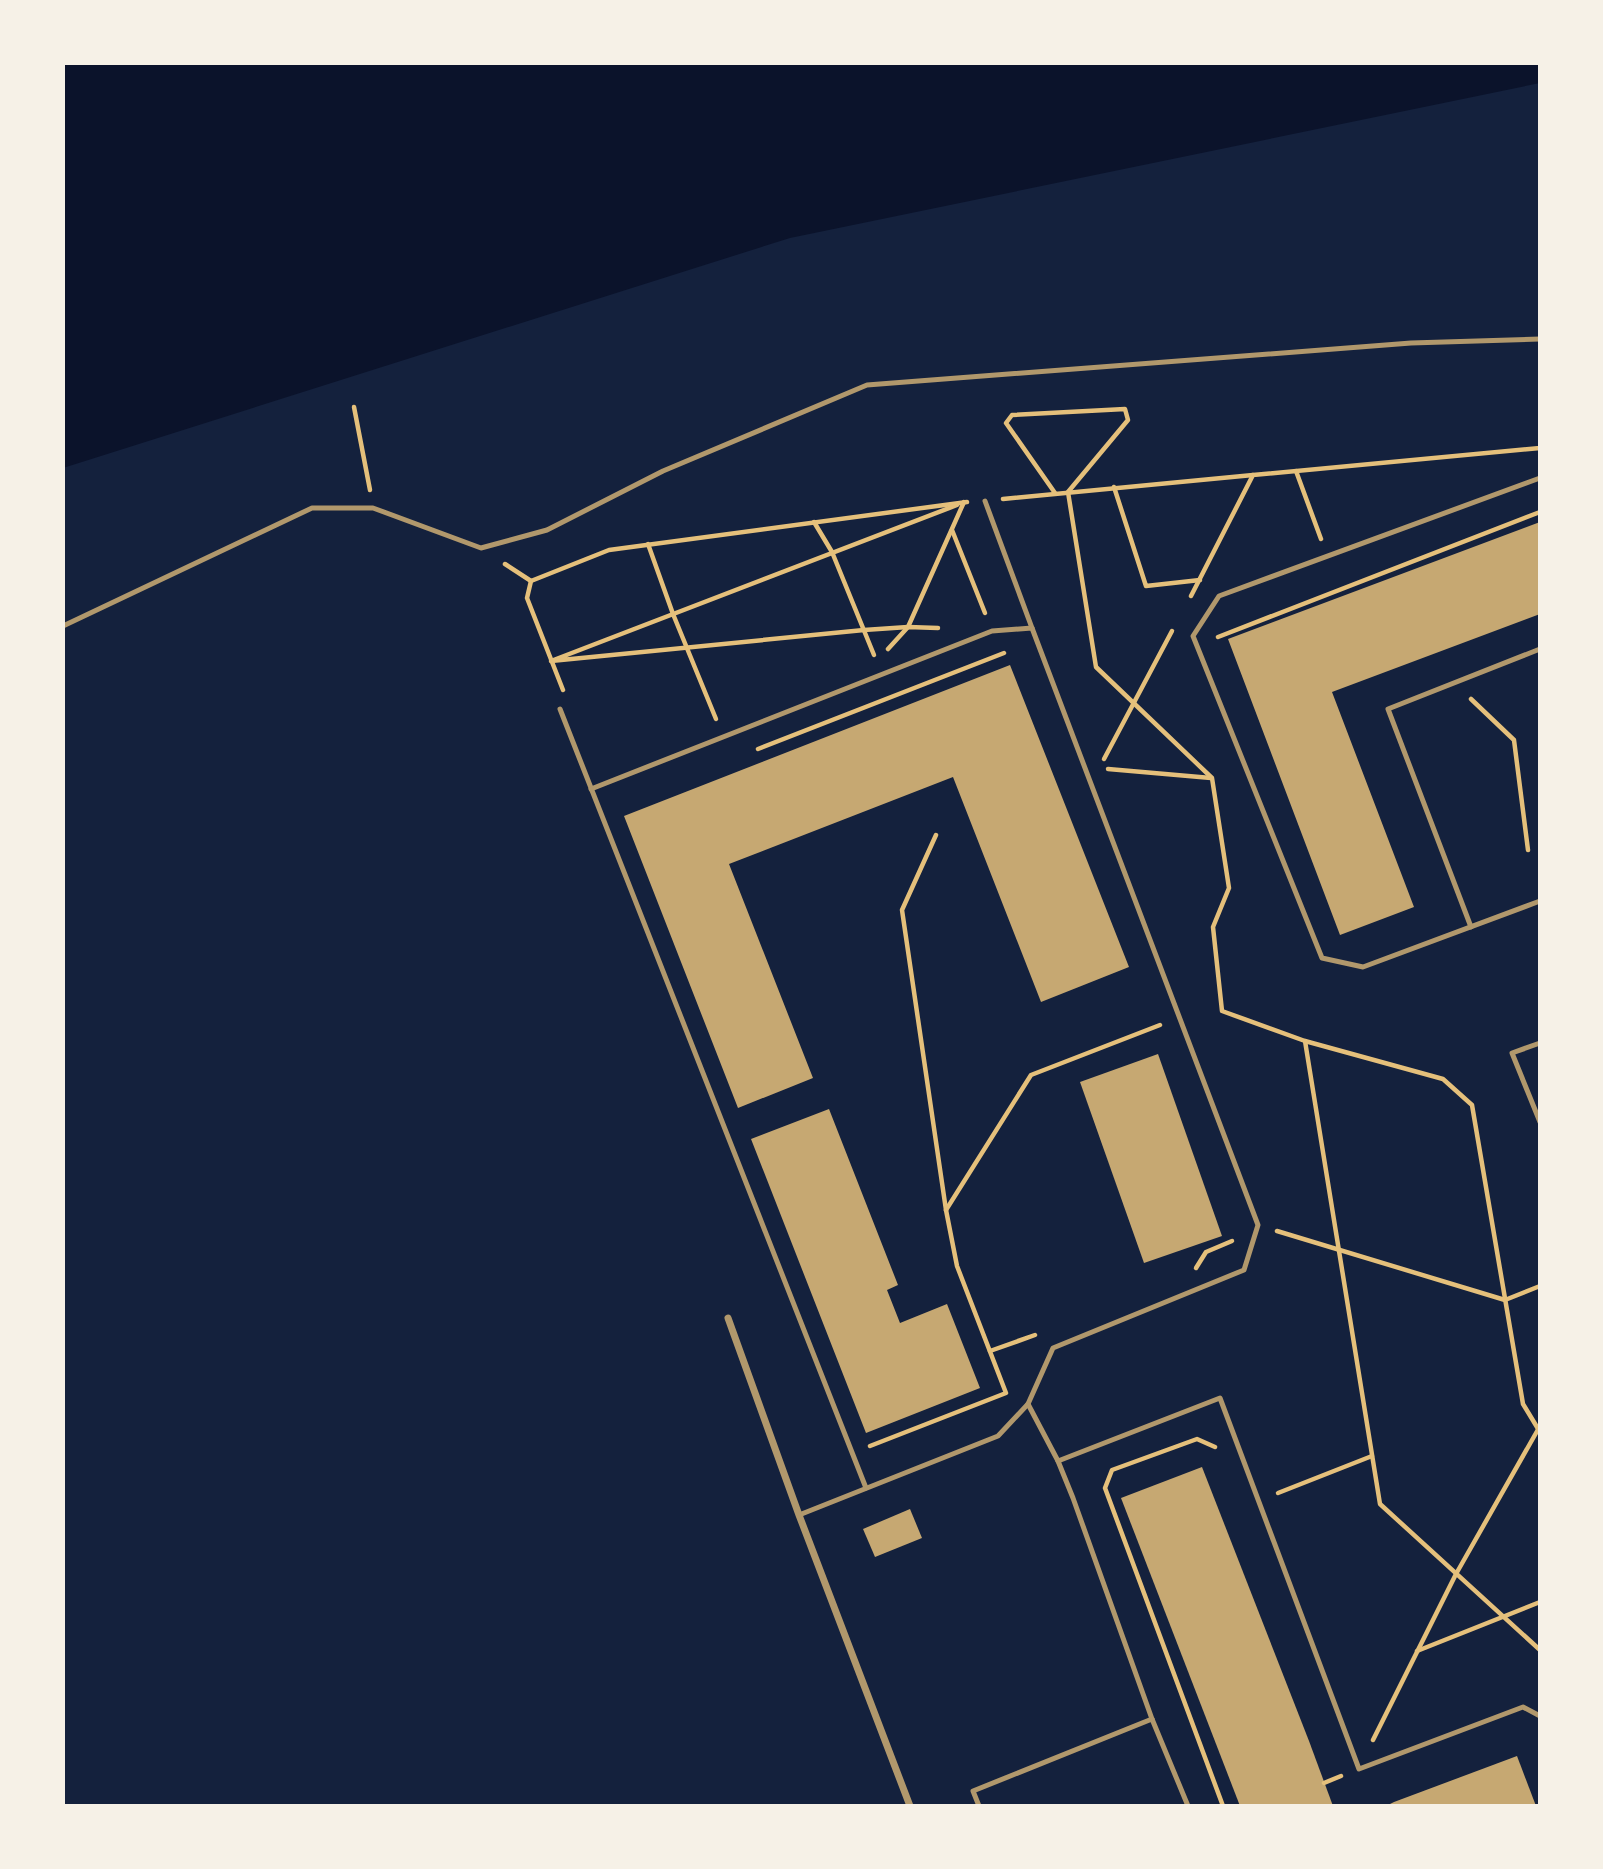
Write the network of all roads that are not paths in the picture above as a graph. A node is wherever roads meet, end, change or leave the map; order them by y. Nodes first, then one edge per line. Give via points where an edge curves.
1 (1540, 339) edge
2 (1540, 478) edge
3 (985, 500) road end
4 (63, 626) edge
5 (1032, 628) junction
6 (1540, 649) edge
7 (560, 709) dead end
8 (591, 789) junction
9 (1540, 901) edge
10 (1471, 928) junction
11 (1540, 1044) edge
12 (1540, 1122) edge
13 (728, 1318) dead end
14 (1028, 1404) junction
15 (1058, 1461) junction
16 (866, 1488) junction
17 (799, 1515) junction
18 (1540, 1716) edge
19 (1152, 1719) junction
20 (910, 1806) edge
21 (979, 1806) edge
22 (1188, 1806) edge

1 - 4 lane via 1411,343 867,385 663,471 547,530 481,548 373,508 312,508
2 - 10 lane via 1219,596 1194,636 1322,958 1363,967
3 - 5 lane
5 - 8 lane via 992,631
5 - 14 lane via 1258,1225 1244,1270 1053,1348
6 - 10 lane via 1388,709
7 - 8 lane
8 - 16 lane
9 - 10 lane
11 - 12 lane via 1513,1053
13 - 17 street
14 - 15 lane
14 - 16 lane via 998,1436
15 - 18 lane via 1220,1398 1359,1769 1523,1707
15 - 19 lane
16 - 17 lane
17 - 20 street
19 - 21 lane via 973,1791
19 - 22 lane

